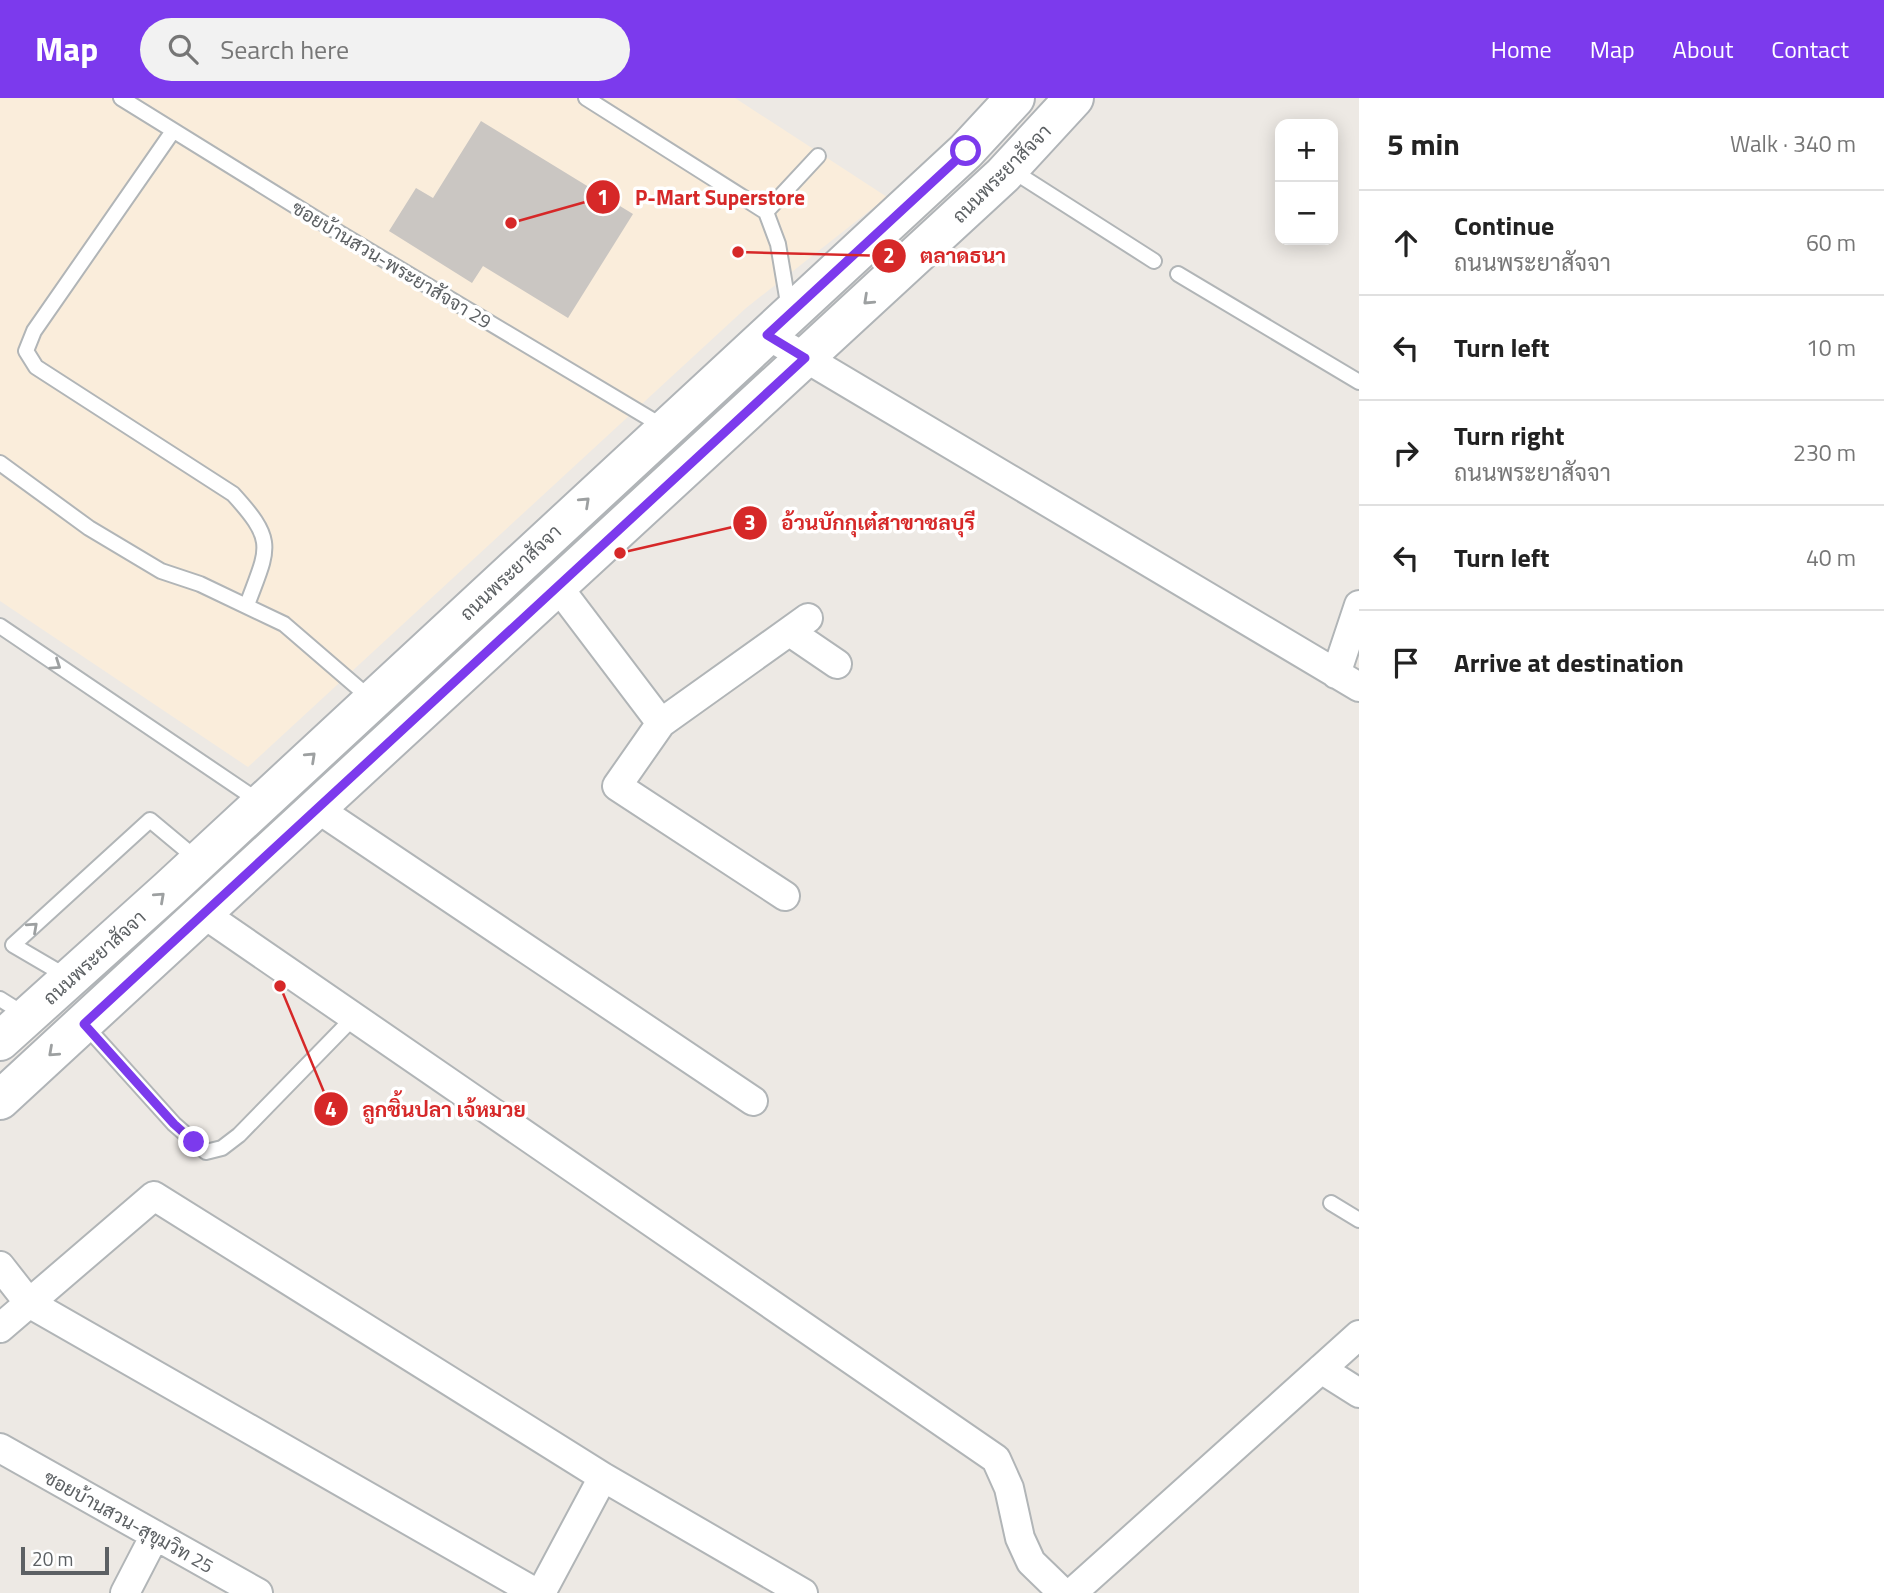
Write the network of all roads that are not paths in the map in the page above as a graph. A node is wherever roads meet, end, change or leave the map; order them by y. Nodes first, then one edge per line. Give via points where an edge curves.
1 (121, 98) edge
2 (586, 98) edge
3 (1074, 98) edge
4 (1010, 100) edge
5 (173, 131) junction
6 (818, 156) dead end
7 (1009, 169) junction
8 (766, 212) junction
9 (1154, 261) dead end
10 (1178, 274) dead end
11 (778, 325) junction
12 (805, 358) junction
13 (1359, 382) edge
14 (665, 428) junction
15 (0, 463) edge
16 (558, 586) junction
17 (247, 605) junction
18 (1359, 605) edge
19 (0, 626) edge
20 (836, 664) dead end
21 (1347, 681) edge
22 (372, 700) junction
23 (661, 723) junction
24 (261, 803) junction
25 (318, 809) junction
26 (199, 861) junction
27 (785, 896) dead end
28 (204, 914) junction
29 (71, 979) junction
30 (14, 1008) edge
31 (354, 1017) junction
32 (84, 1024) junction
33 (0, 1041) edge
34 (0, 1100) edge
35 (753, 1101) dead end
36 (1331, 1203) dead end
37 (1359, 1220) edge
38 (0, 1266) edge
39 (29, 1303) junction
40 (0, 1328) edge
41 (1359, 1335) edge
42 (1321, 1369) junction
43 (1359, 1393) edge
44 (0, 1448) edge
45 (603, 1477) junction
46 (155, 1535) junction
47 (125, 1593) edge
48 (258, 1593) edge
49 (538, 1593) edge
50 (803, 1593) edge
51 (1063, 1593) edge
52 (1072, 1593) edge

1 - 5 lane, ซอยบ้านสวน-พระยาสัจจา 29
2 - 8 lane
3 - 7 main road, ถนนพระยาสัจจา
4 - 11 main road, ถนนพระยาสัจจา via 966,151
5 - 14 lane, ซอยบ้านสวน-พระยาสัจจา 29
5 - 17 lane via 34,331 26,351 36,367 233,494 250,513 263,533 266,553
6 - 8 lane
7 - 9 lane
7 -> 12 main road, ถนนพระยาสัจจา
8 - 11 lane via 778,244
10 - 13 lane
11 - 12 street
11 - 14 main road, ถนนพระยาสัจจา
12 - 16 main road, ถนนพระยาสัจจา
12 - 21 street
22 -> 14 main road, ถนนพระยาสัจจา
15 - 17 lane via 89,528 161,571
16 - 23 street
16 - 25 main road, ถนนพระยาสัจจา
17 - 22 lane via 284,624
18 - 21 street
19 -> 24 lane
20 - 23 street via 799,625
24 -> 22 main road, ถนนพระยาสัจจา
23 - 27 street via 617,786
24 - 26 main road, ถนนพระยาสัจจา
25 - 28 main road, ถนนพระยาสัจจา
25 - 35 street
29 -> 26 main road, ถนนพระยาสัจจา
29 -> 26 lane via 13,945 150,820
28 - 31 street
28 - 32 main road, ถนนพระยาสัจจา
29 - 30 main road, ถนนพระยาสัจจา
30 - 33 main road, ถนนพระยาสัจจา
31 - 32 lane via 239,1135 222,1148 206,1152 174,1124
31 - 51 street via 996,1459 1031,1562
32 -> 34 main road, ถนนพระยาสัจจา
36 - 37 lane
38 - 39 street
39 - 40 street
39 - 45 street via 154,1196
39 - 49 street
41 - 42 street
42 - 43 street
42 - 52 street
44 - 46 street, ซอยบ้านสวน-สุขุมวิท 25
45 - 49 street
45 - 50 street
46 - 47 street
46 - 48 street, ซอยบ้านสวน-สุขุมวิท 25

